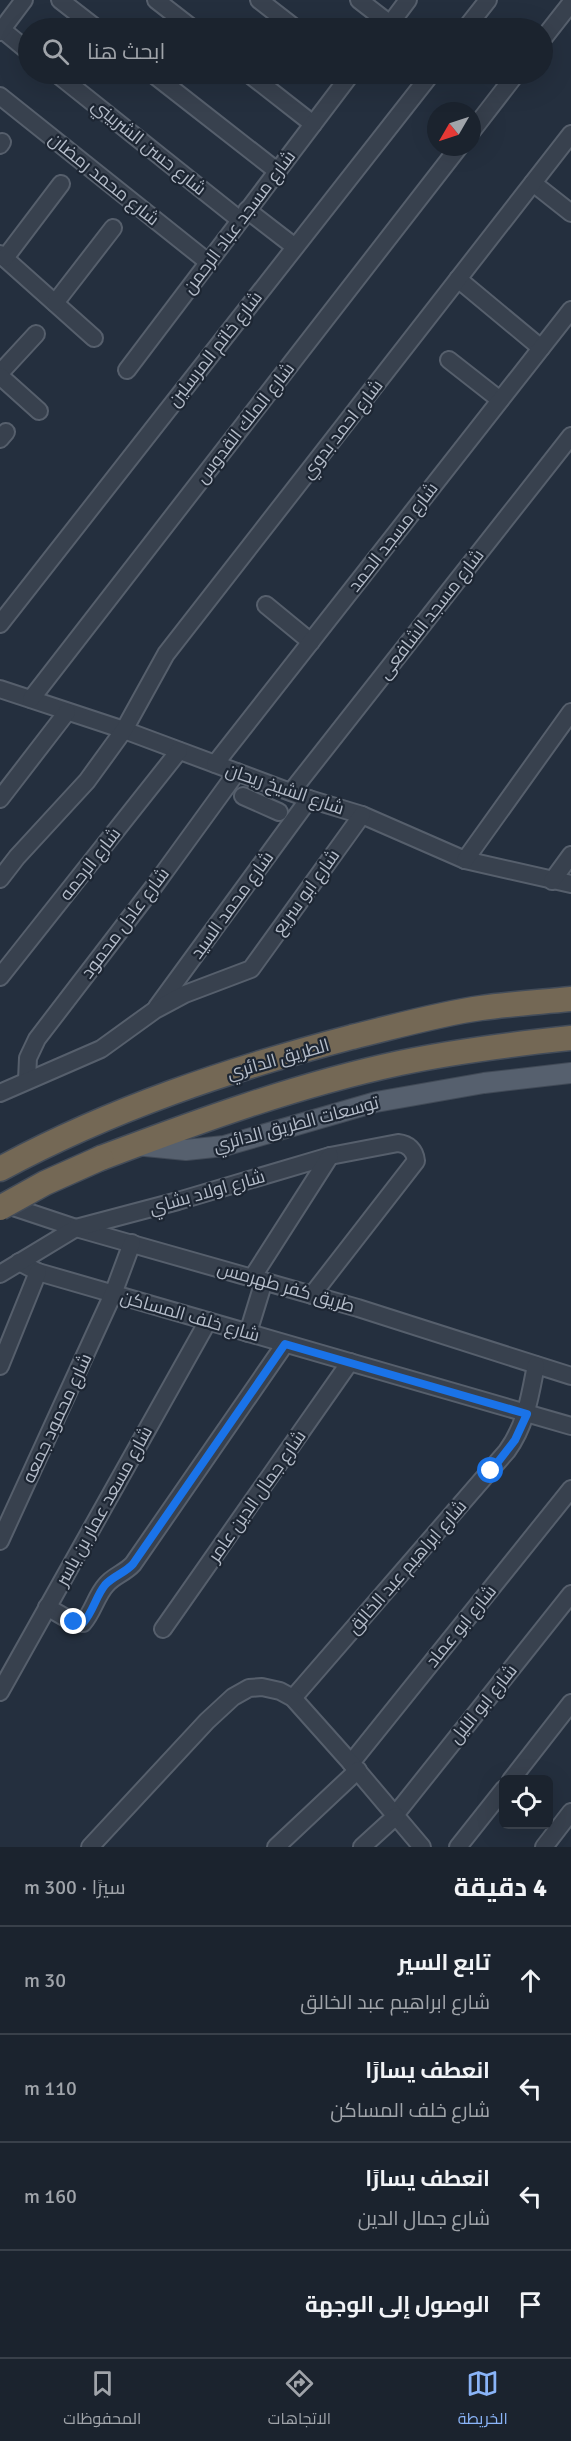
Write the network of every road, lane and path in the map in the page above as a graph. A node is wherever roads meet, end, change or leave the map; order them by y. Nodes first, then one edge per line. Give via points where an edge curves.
1 (24, 0) edge
2 (60, 0) edge
3 (156, 0) edge
4 (259, 0) edge
5 (359, 0) edge
6 (408, 0) edge
7 (488, 0) edge
8 (571, 3) edge
9 (83, 18) edge
10 (179, 18) edge
11 (282, 18) edge
12 (379, 18) edge
13 (394, 18) edge
14 (474, 18) edge
15 (553, 27) edge
16 (1, 30) edge
17 (18, 43) edge
18 (70, 84) edge
19 (166, 84) edge
20 (262, 84) edge
21 (343, 84) edge
22 (423, 84) edge
23 (508, 84) edge
24 (0, 96) edge
25 (481, 119) edge
26 (313, 124) junction
27 (571, 134) edge
28 (452, 156) edge
29 (277, 171) junction
30 (533, 183) junction
31 (61, 184) dead end
32 (571, 213) edge
33 (244, 215) junction
34 (113, 228) dead end
35 (295, 247) junction
36 (2, 256) edge
37 (208, 262) junction
38 (458, 279) junction
39 (55, 303) junction
40 (571, 310) edge
41 (36, 334) dead end
42 (94, 338) dead end
43 (541, 348) junction
44 (449, 360) dead end
45 (127, 370) dead end
46 (0, 375) edge
47 (500, 400) junction
48 (39, 411) dead end
49 (571, 436) edge
50 (266, 605) dead end
51 (0, 624) edge
52 (311, 642) junction
53 (0, 689) edge
54 (32, 699) junction
55 (67, 712) junction
56 (571, 712) edge
57 (124, 730) junction
58 (179, 751) junction
59 (215, 764) junction
60 (237, 772) junction
61 (285, 790) junction
62 (243, 796) dead end
63 (0, 799) edge
64 (309, 799) junction
65 (362, 816) junction
66 (571, 855) edge
67 (465, 860) junction
68 (0, 879) edge
69 (552, 880) junction
70 (571, 884) edge
71 (0, 977) edge
72 (571, 999) edge
73 (155, 1010) junction
74 (571, 1038) edge
75 (571, 1073) edge
76 (27, 1080) junction
77 (0, 1093) edge
78 (135, 1145) junction
79 (330, 1156) junction
80 (0, 1169) edge
81 (0, 1203) edge
82 (0, 1208) edge
83 (76, 1228) junction
84 (132, 1243) junction
85 (19, 1262) junction
86 (39, 1272) junction
87 (0, 1274) edge
88 (258, 1279) junction
89 (113, 1294) junction
90 (312, 1295) junction
91 (208, 1321) junction
92 (249, 1333) junction
93 (285, 1344) junction
94 (350, 1362) junction
95 (536, 1365) junction
96 (0, 1366) edge
97 (571, 1376) edge
98 (527, 1414) junction
99 (571, 1426) edge
100 (571, 1489) edge
101 (0, 1541) edge
102 (571, 1594) edge
103 (47, 1607) junction
104 (163, 1629) dead end
105 (0, 1692) edge
106 (293, 1698) junction
107 (571, 1703) edge
108 (355, 1766) junction
109 (514, 1775) edge
110 (499, 1795) edge
111 (571, 1812) edge
112 (396, 1815) junction
113 (90, 1847) edge
114 (276, 1847) edge
115 (362, 1847) edge
116 (422, 1847) edge
117 (458, 1847) edge
118 (544, 1847) edge

1 - 16 street
2 - 9 street
3 - 10 street
4 - 11 street
5 - 12 street
6 - 13 street
7 - 14 street
8 - 15 street
16 - 17 street
18 - 33 street, شارع حسن الشربيني
19 - 29 street
20 - 26 street
21 - 26 street, شارع مسجد عباد الرحمن
22 - 35 street, شارع خاتم المرسلين
23 - 25 street
24 - 37 street, شارع محمد رمضان
26 - 29 street, شارع مسجد عباد الرحمن
27 - 30 street, شارع احمد بدوي
28 - 54 street, شارع الملك القدوس
29 - 33 street, شارع مسجد عباد الرحمن
30 - 32 street
30 - 38 street, شارع احمد بدوي
31 - 36 street
33 - 35 street, شارع حسن الشربيني
33 - 37 street, شارع مسجد عباد الرحمن
34 - 39 street
35 - 51 street, شارع خاتم المرسلين
36 - 39 street
37 - 45 street, شارع مسجد عباد الرحمن
38 - 43 street
38 - 57 street, شارع احمد بدوي via 166,654
39 - 42 street
40 - 43 street, شارع مسجد الحمد
41 - 46 street
43 - 47 street, شارع مسجد الحمد
44 - 47 street
46 - 48 street
47 - 52 street, شارع مسجد الحمد
49 - 61 street, شارع مسجد الشافعى
50 - 52 street
52 - 59 street, شارع مسجد الحمد
53 - 54 street, شارع الشيخ ريحان
54 - 55 street, شارع الشيخ ريحان
55 - 57 street, شارع الشيخ ريحان
55 - 63 street
56 - 67 street
57 - 58 street, شارع الشيخ ريحان
57 - 68 street, شارع احمد بدوي via 87,781
58 - 59 street, شارع الشيخ ريحان
58 - 71 street, شارع الرحمه
59 - 60 street, شارع الشيخ ريحان
60 - 61 street, شارع الشيخ ريحان
60 - 76 street, شارع عادل محمود via 37,1039 28,1058
61 - 62 street, شارع مسجد الشافعى via 274,810
61 - 64 street, شارع الشيخ ريحان
64 - 65 street, شارع الشيخ ريحان
64 - 73 street, شارع محمد السيد
65 - 67 street, شارع الشيخ ريحان
65 - 73 street, شارع ابو سريع via 251,969 201,986
66 - 69 street
67 - 69 street, شارع الشيخ ريحان
69 - 70 street, شارع الشيخ ريحان
72 - 80 highway, الطريق الدائري via 479,1008 289,1054 186,1086 96,1122
73 - 76 street via 101,1050
74 - 78 highway, الطريق الدائري via 399,1063 298,1089
75 - 78 main road, توسعات الطريق الدائري via 376,1102 224,1146 186,1150
76 - 77 street
78 - 82 highway, الطريق الدائري, bridge via 45,1183
79 - 83 street, شارع اولاد بشاي
79 - 88 street
79 - 90 street, شارع اولاد بشاي via 398,1143 411,1148 416,1161
81 - 83 street, طريق كفر طهرمس
83 - 84 street, طريق كفر طهرمس
83 - 85 street, شارع اولاد بشاي
84 - 88 street, طريق كفر طهرمس
84 - 89 street, شارع محمود جمعه
85 - 86 street, شارع خلف المساكن
85 - 87 street, شارع اولاد بشاي
86 - 89 street, شارع خلف المساكن
86 - 96 street
88 - 90 street, طريق كفر طهرمس
88 - 92 street
89 - 91 street, شارع خلف المساكن
89 - 101 street, شارع محمود جمعه
90 - 95 street, طريق كفر طهرمس
91 - 92 street, شارع خلف المساكن
91 - 103 street, شارع مسعد عمار بن ياسر
92 - 93 street, شارع خلف المساكن
93 - 94 street, شارع خلف المساكن
93 - 103 street via 133,1564 103,1587 83,1623
94 - 98 street, شارع خلف المساكن
94 - 104 street, شارع جمال الدين عامر
95 - 97 street, طريق كفر طهرمس
95 - 98 street, شارع ابراهيم عبد الخالق
98 - 99 street, شارع خلف المساكن
98 - 106 street, شارع ابراهيم عبد الخالق via 502,1458
100 - 108 street, شارع ابو عماد
102 - 112 street, شارع ابو الليل
103 - 105 street, شارع مسعد عمار بن ياسر
106 - 108 street
106 - 113 street via 262,1687 249,1688 232,1697
107 - 109 street
108 - 112 street
108 - 114 street, شارع ابو عماد
110 - 117 street
111 - 118 street
112 - 115 street, شارع ابو الليل
112 - 116 street

